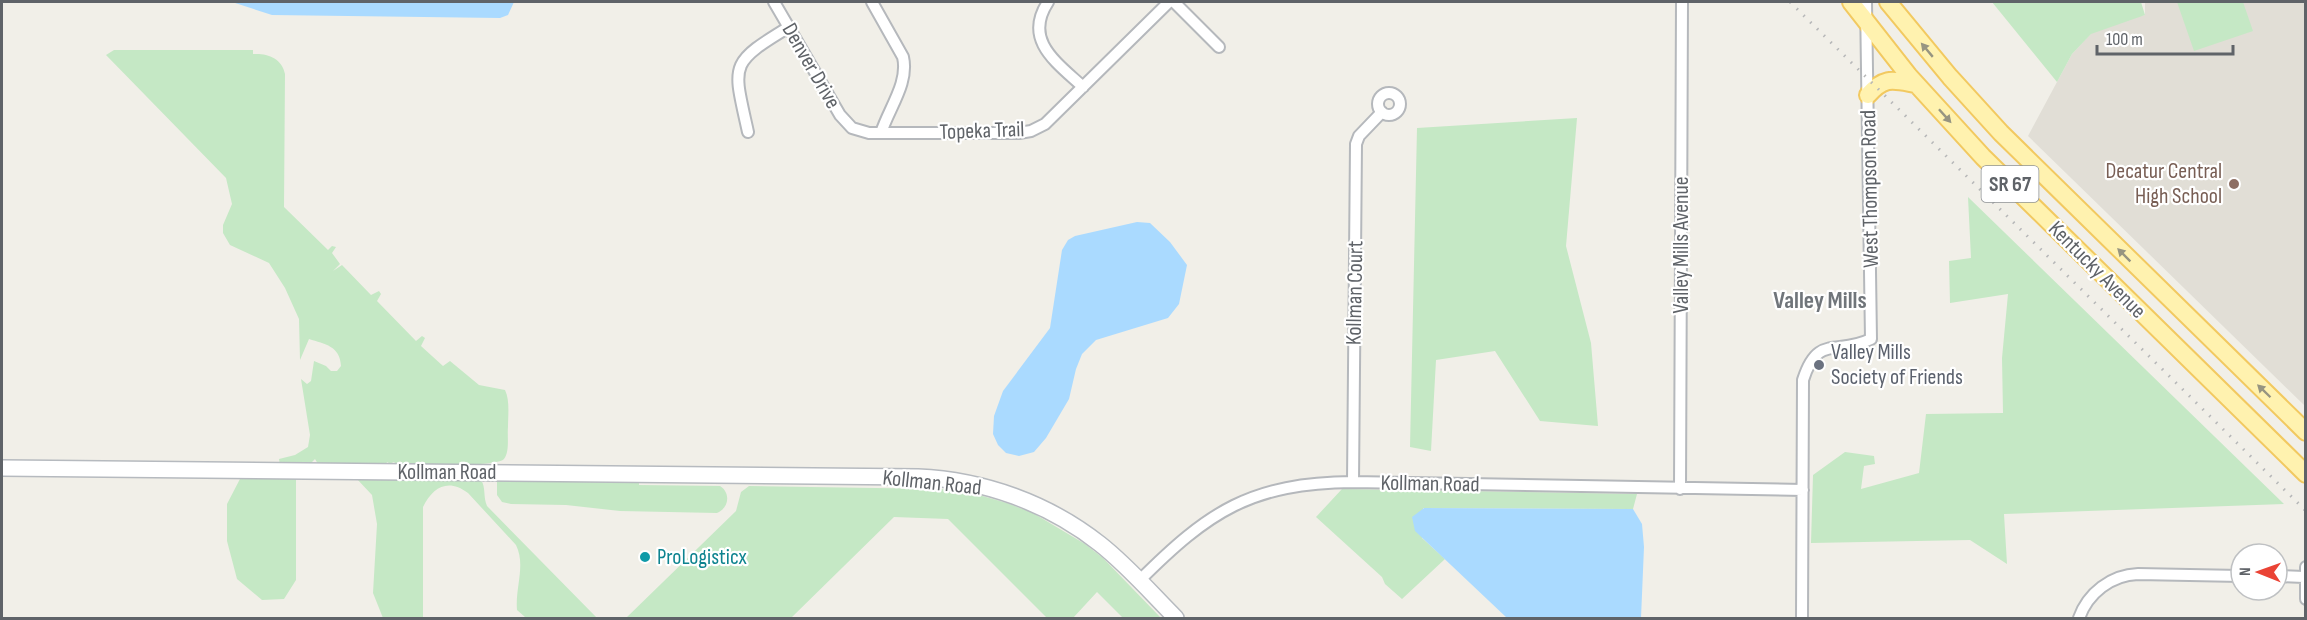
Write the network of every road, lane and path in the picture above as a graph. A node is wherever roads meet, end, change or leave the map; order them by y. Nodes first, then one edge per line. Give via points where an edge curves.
1 (774, 2) edge
2 (872, 2) edge
3 (1048, 2) edge
4 (1169, 2) edge
5 (1174, 2) edge
6 (1682, 2) edge
7 (1851, 2) edge
8 (1866, 2) edge
9 (1888, 2) edge
10 (1867, 23) junction
11 (789, 27) junction
12 (1219, 47) dead end
13 (1916, 84) junction
14 (1083, 87) junction
15 (1868, 95) junction
16 (1382, 112) dead end
17 (852, 128) joint
18 (748, 132) dead end
19 (881, 133) junction
20 (2306, 432) edge
21 (2, 468) edge
22 (2306, 474) edge
23 (1353, 482) junction
24 (1680, 489) junction
25 (1803, 490) junction
26 (2305, 572) edge
27 (2289, 574) edge
28 (2229, 576) edge
29 (1139, 581) junction
30 (2306, 599) edge
31 (1176, 618) edge
32 (1802, 618) edge
33 (2079, 618) edge

1 - 11 street, Denver Drive
2 - 19 street via 905,65 902,83
3 - 14 street via 1039,21 1043,46
4 - 14 street, Topeka Trail
5 - 12 street
6 - 24 street, Valley Mills Avenue
7 - 10 main road, Kentucky Avenue / SR 67
8 - 10 street, West Thompson Road
20 -> 9 main road, Kentucky Avenue / SR 67 via 2001,133
10 - 13 main road, Kentucky Avenue / SR 67
10 - 15 street, West Thompson Road
11 - 17 street, Denver Drive via 840,115
11 - 18 street via 750,51 740,66 737,83
13 - 15 main road via 1888,80
13 -> 22 main road, Kentucky Avenue / SR 67 via 2005,179
14 - 19 street, Topeka Trail via 1045,124 1027,132
15 - 25 street, West Thompson Road via 1871,339 1826,349 1811,359 1803,380
16 - 23 street, Kollman Court via 1356,144
17 - 19 street, Topeka Trail
21 - 29 street, Kollman Road via 945,479 1002,492 1051,513 1100,545
23 - 24 street, Kollman Road
23 - 29 street, Kollman Road via 1285,488 1237,504 1194,530
24 - 25 street, Kollman Road
25 - 32 street, West Thompson Road
26 - 27 street
26 - 30 street
28 - 33 street via 2119,578 2102,586
29 - 31 street

